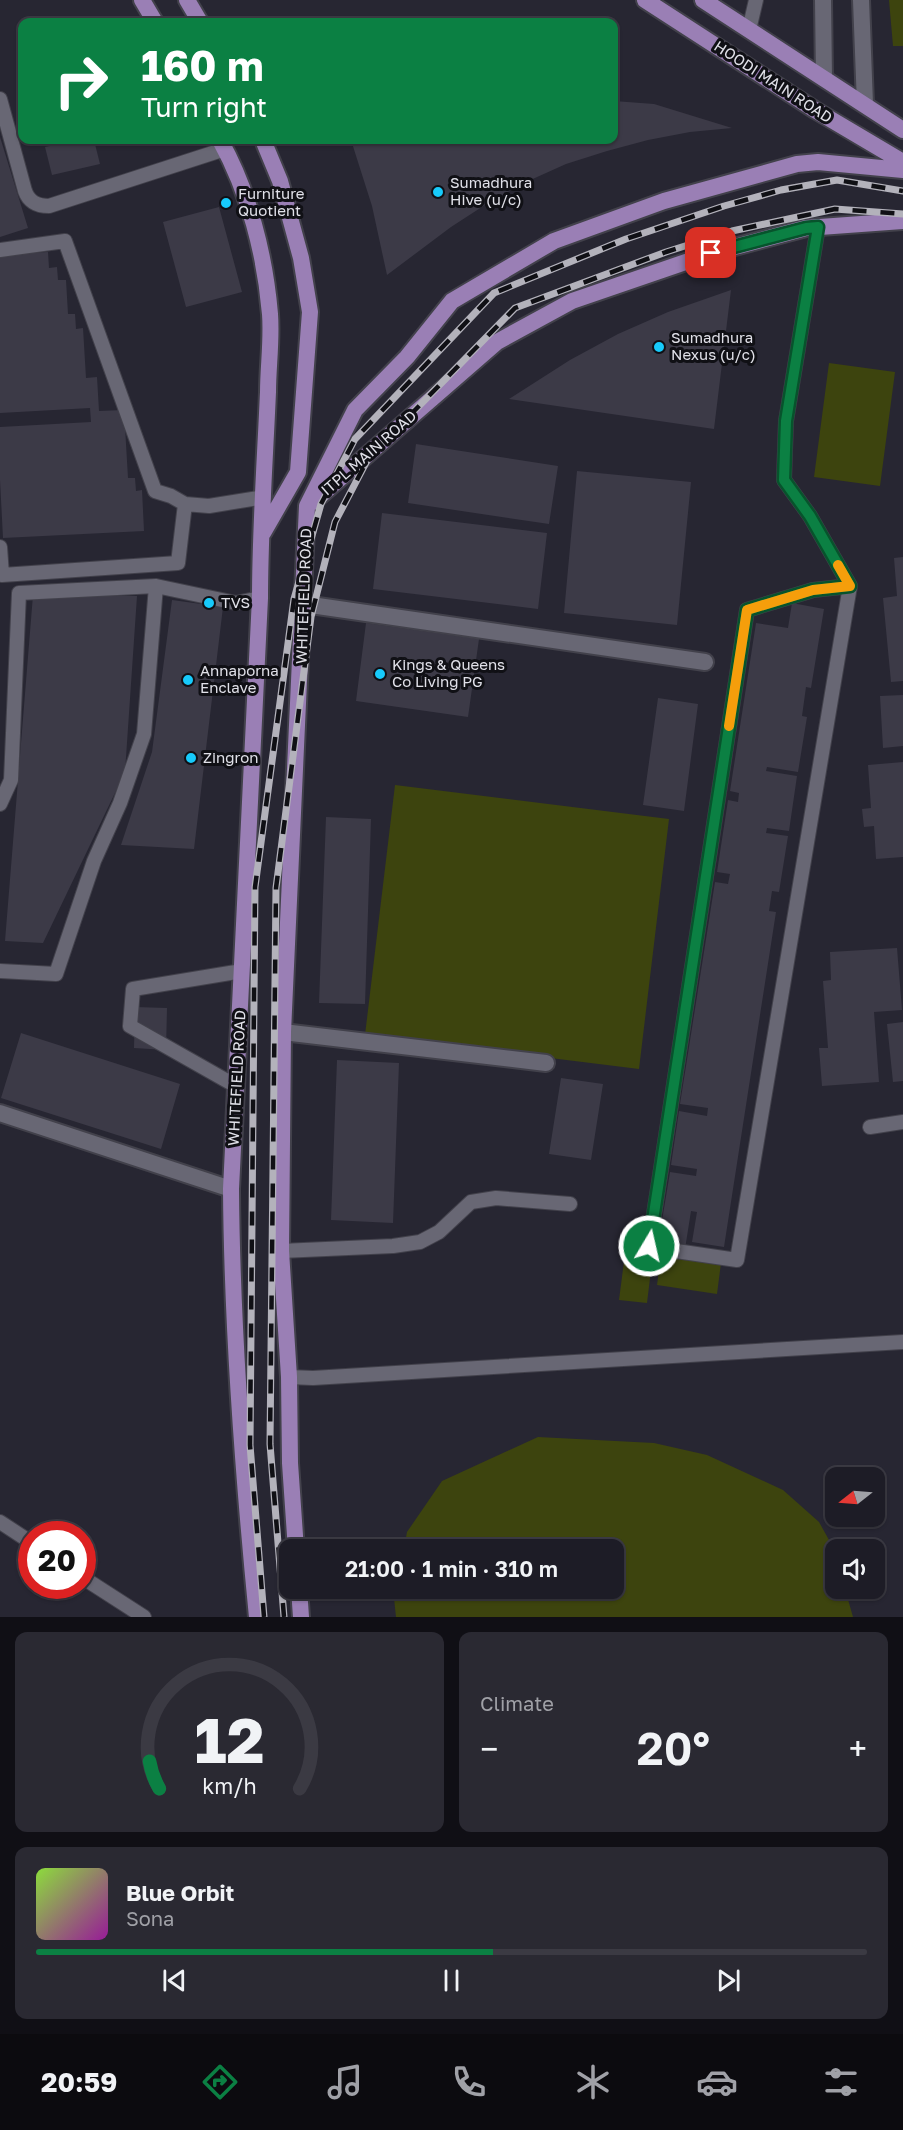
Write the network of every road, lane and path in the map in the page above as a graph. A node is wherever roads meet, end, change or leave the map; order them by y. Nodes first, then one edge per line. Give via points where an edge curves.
1 (142, 0) edge
2 (187, 0) edge
3 (645, 0) edge
4 (703, 0) edge
5 (756, 0) edge
6 (823, 0) edge
7 (861, 0) edge
8 (153, 18) edge
9 (198, 18) edge
10 (749, 30) junction
11 (824, 78) junction
12 (0, 99) edge
13 (865, 104) junction
14 (903, 130) edge
15 (223, 144) edge
16 (265, 144) edge
17 (903, 162) edge
18 (903, 170) edge
19 (903, 221) edge
20 (818, 227) junction
21 (0, 250) edge
22 (264, 497) junction
23 (185, 504) junction
24 (308, 506) junction
25 (260, 538) junction
26 (0, 547) edge
27 (156, 586) junction
28 (850, 586) junction
29 (260, 598) junction
30 (304, 604) junction
31 (705, 662) dead end
32 (0, 804) edge
33 (242, 970) junction
34 (0, 971) edge
35 (283, 1032) junction
36 (546, 1063) dead end
37 (236, 1086) junction
38 (0, 1113) edge
39 (903, 1122) edge
40 (870, 1127) dead end
41 (231, 1190) junction
42 (570, 1204) dead end
43 (281, 1251) junction
44 (903, 1342) edge
45 (289, 1377) junction
46 (0, 1522) edge
47 (18, 1534) edge
48 (295, 1539) edge
49 (96, 1586) edge
50 (300, 1599) edge
51 (144, 1617) edge
52 (257, 1617) edge
53 (301, 1617) edge

1 - 8 main road
2 - 9 main road
3 - 17 main road, HOODI MAIN ROAD
4 - 10 main road, HOODI MAIN ROAD
5 - 10 lane
6 - 11 street
7 - 13 street
10 - 11 main road, HOODI MAIN ROAD
11 - 13 main road, HOODI MAIN ROAD
12 - 15 lane via 25,191 39,206 49,206
13 - 14 main road, HOODI MAIN ROAD
15 - 22 main road, WHITEFIELD ROAD via 236,171 259,244 270,315
16 - 25 main road, WHITEFIELD ROAD via 280,181 310,312 298,472
18 - 24 main road, ITPL MAIN ROAD via 818,162 797,164 664,201 554,241 453,301 355,411
19 - 20 main road, ITPL MAIN ROAD
20 - 24 main road, ITPL MAIN ROAD via 711,253 583,297 506,336
20 - 28 lane via 786,421 784,480 810,516
21 - 23 lane via 65,241 155,491
22 - 23 lane via 209,506
22 - 25 main road, WHITEFIELD ROAD
23 - 26 lane via 178,563 2,575
24 - 30 main road, WHITEFIELD ROAD
25 - 29 main road, WHITEFIELD ROAD
27 - 29 lane via 236,603
27 - 32 lane via 19,592 11,780
27 - 34 lane via 144,734 94,861 56,974
28 - 28 lane via 813,590 747,610 649,1246 737,1260
29 - 33 main road, WHITEFIELD ROAD
30 - 31 street
30 - 35 main road, WHITEFIELD ROAD
33 - 37 main road, WHITEFIELD ROAD
33 - 37 lane via 133,989 130,1026
35 - 36 street
35 - 43 main road, WHITEFIELD ROAD
37 - 41 main road, WHITEFIELD ROAD
38 - 41 street
39 - 40 lane
41 - 52 main road, WHITEFIELD ROAD via 243,1470
42 - 43 lane via 496,1198 471,1202 439,1232 420,1242
43 - 45 main road, WHITEFIELD ROAD
44 - 45 lane
45 - 48 main road, WHITEFIELD ROAD
46 - 47 lane
49 - 51 lane
50 - 53 main road

